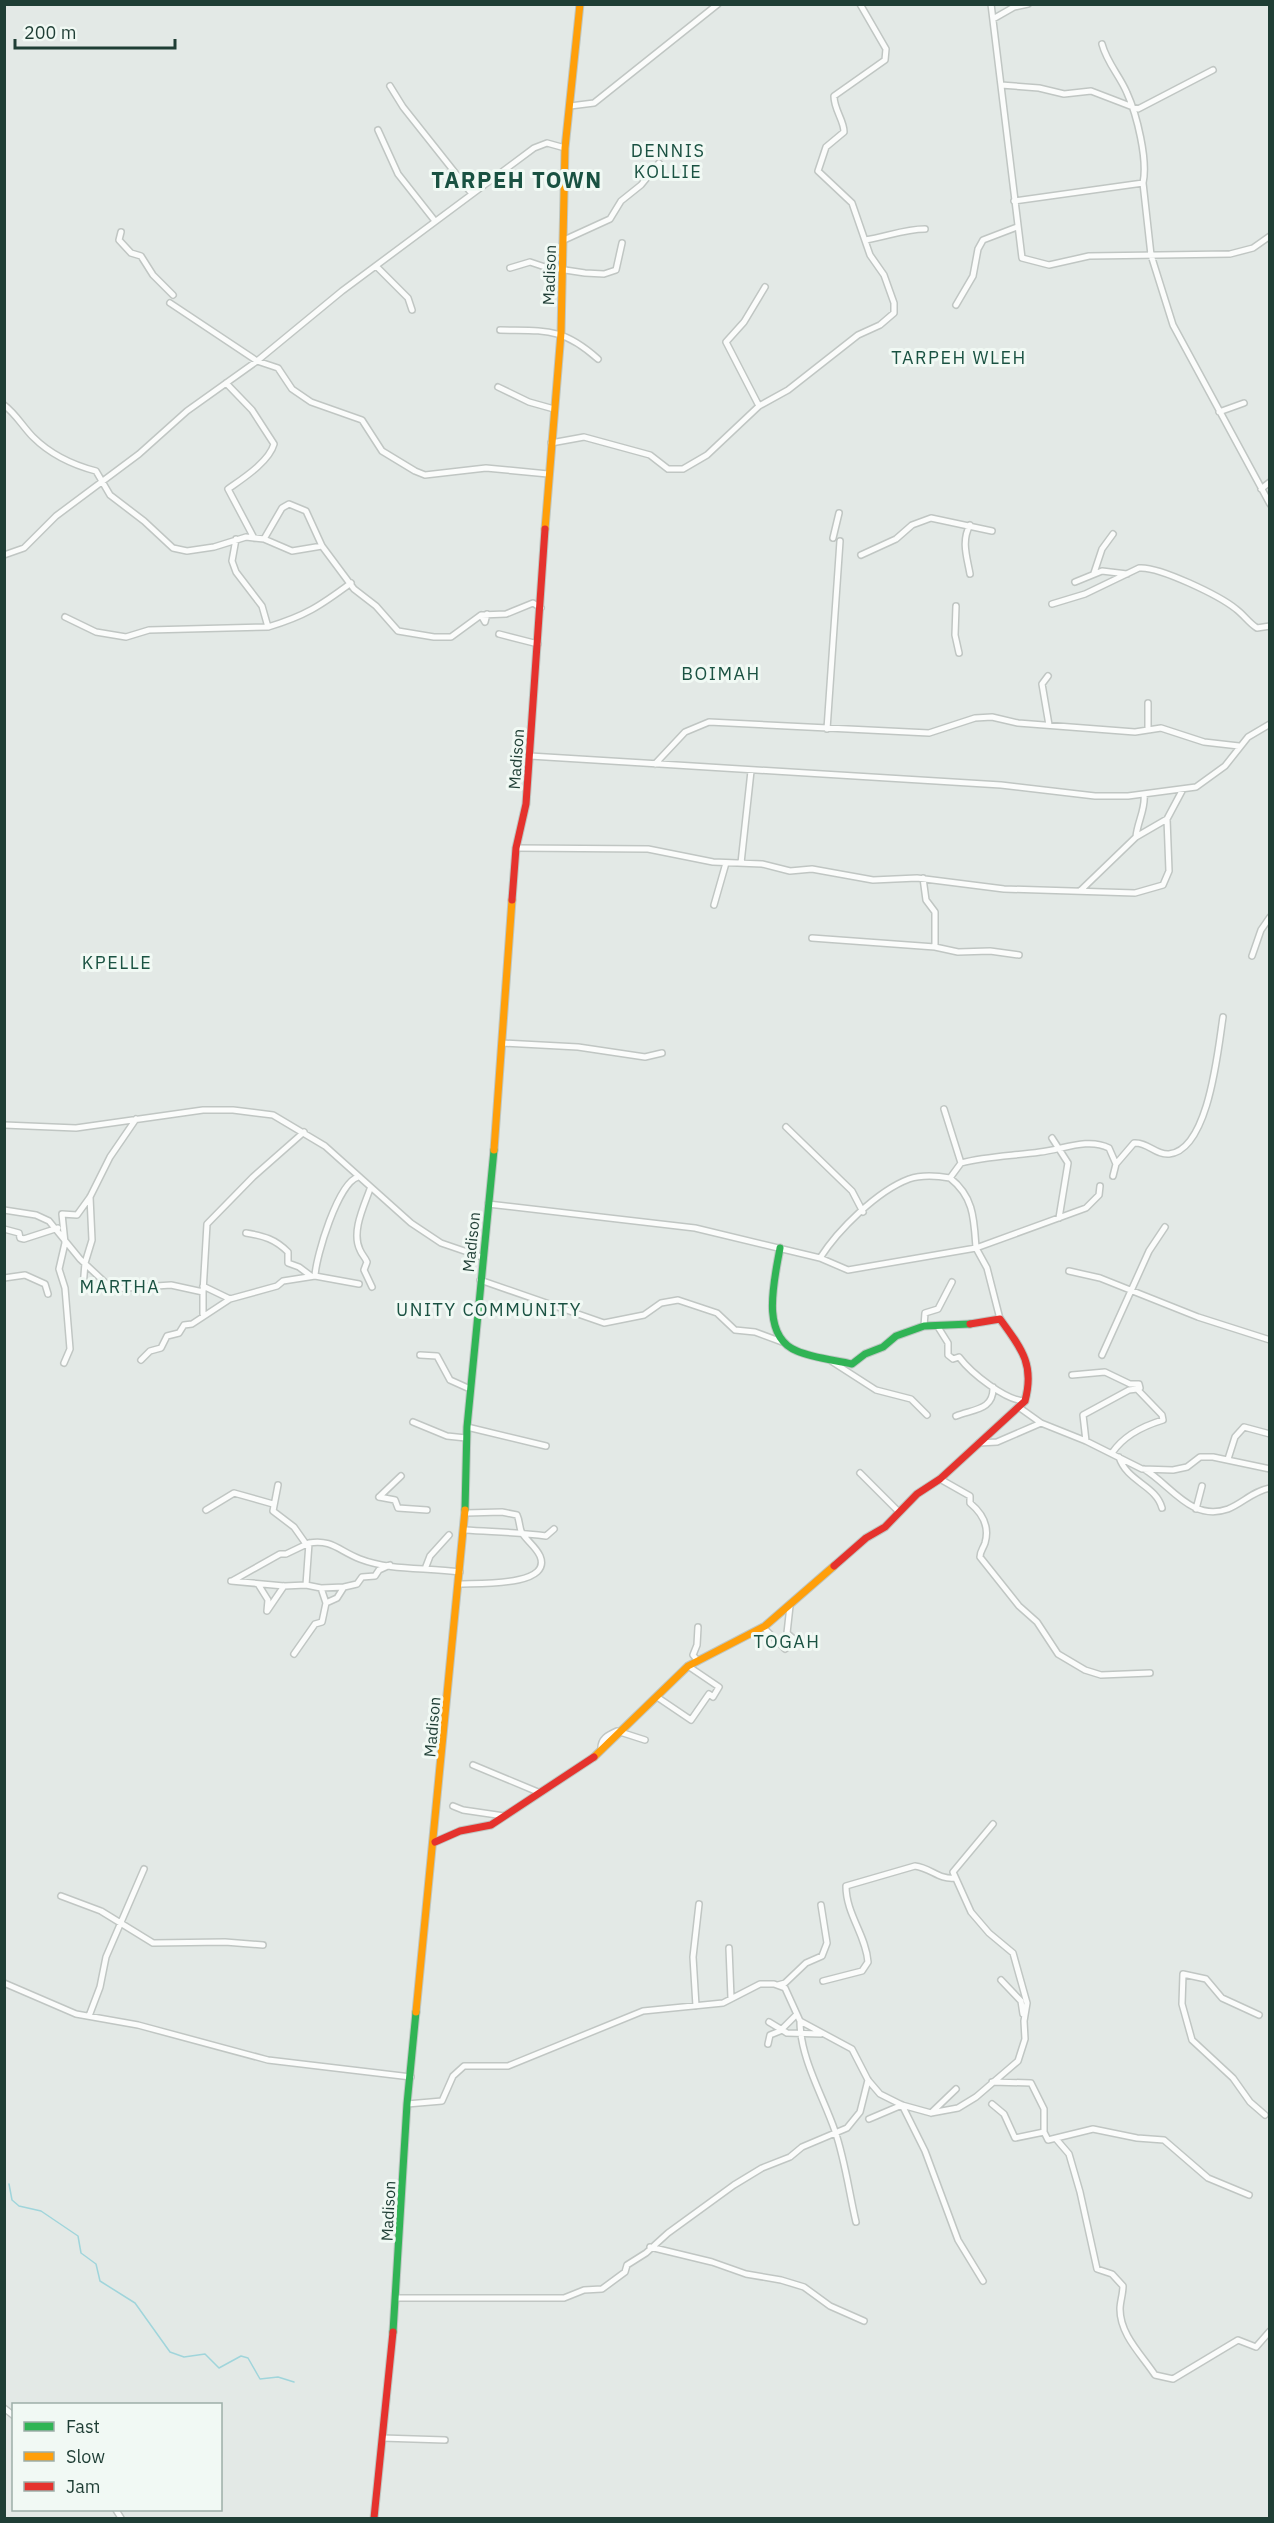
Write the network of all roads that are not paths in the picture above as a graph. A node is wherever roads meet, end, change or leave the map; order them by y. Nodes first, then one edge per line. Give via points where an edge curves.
1 (580, 4) edge
2 (718, 4) edge
3 (860, 4) edge
4 (991, 4) edge
5 (1028, 4) edge
6 (993, 19) junction
7 (1102, 44) dead end
8 (1213, 70) dead end
9 (1001, 85) junction
10 (390, 86) dead end
11 (570, 106) junction
12 (1131, 108) junction
13 (378, 130) dead end
14 (565, 148) junction
15 (658, 163) dead end
16 (1143, 183) junction
17 (472, 194) junction
18 (1014, 201) junction
19 (435, 221) junction
20 (1017, 227) junction
21 (925, 229) dead end
22 (121, 232) dead end
23 (1269, 236) edge
24 (564, 240) junction
25 (865, 240) junction
26 (622, 243) dead end
27 (1151, 255) junction
28 (376, 266) junction
29 (510, 268) dead end
30 (562, 269) junction
31 (765, 287) dead end
32 (172, 295) dead end
33 (170, 303) dead end
34 (956, 305) dead end
35 (412, 310) dead end
36 (500, 330) dead end
37 (561, 333) junction
38 (598, 359) dead end
39 (257, 361) junction
40 (226, 383) junction
41 (498, 387) dead end
42 (1244, 403) dead end
43 (4, 405) edge
44 (759, 406) junction
45 (554, 409) junction
46 (1219, 412) junction
47 (551, 443) junction
48 (548, 474) junction
49 (102, 482) junction
50 (1269, 482) edge
51 (1261, 489) junction
52 (1269, 504) edge
53 (839, 513) dead end
54 (970, 525) junction
55 (992, 531) dead end
56 (1113, 534) dead end
57 (254, 538) junction
58 (833, 538) dead end
59 (236, 539) junction
60 (264, 539) junction
61 (840, 541) dead end
62 (322, 546) junction
63 (4, 555) edge
64 (861, 555) dead end
65 (1094, 573) junction
66 (970, 574) dead end
67 (1126, 574) junction
68 (1075, 582) dead end
69 (351, 583) junction
70 (1052, 604) dead end
71 (956, 606) dead end
72 (541, 608) junction
73 (65, 617) dead end
74 (1269, 626) edge
75 (268, 627) junction
76 (500, 634) dead end
77 (538, 644) junction
78 (959, 653) dead end
79 (1048, 676) dead end
80 (1148, 703) dead end
81 (1049, 724) junction
82 (1269, 724) edge
83 (827, 729) junction
84 (1148, 730) junction
85 (1239, 746) junction
86 (530, 756) junction
87 (655, 764) junction
88 (751, 771) junction
89 (1183, 789) junction
90 (1173, 791) junction
91 (1144, 795) junction
92 (1175, 804) junction
93 (1167, 819) junction
94 (1136, 837) junction
95 (516, 848) junction
96 (726, 863) junction
97 (741, 863) junction
98 (923, 878) junction
99 (1080, 891) junction
100 (714, 905) dead end
101 (1269, 917) edge
102 (812, 938) dead end
103 (934, 947) junction
104 (1018, 955) dead end
105 (1252, 956) dead end
106 (1223, 1017) dead end
107 (502, 1043) junction
108 (662, 1053) dead end
109 (944, 1109) dead end
110 (136, 1119) junction
111 (4, 1125) edge
112 (786, 1127) dead end
113 (304, 1132) junction
114 (1052, 1138) dead end
115 (1060, 1148) junction
116 (961, 1163) junction
117 (1116, 1164) junction
118 (1113, 1176) dead end
119 (358, 1177) junction
120 (950, 1178) junction
121 (1100, 1186) dead end
122 (370, 1189) junction
123 (90, 1197) junction
124 (488, 1204) junction
125 (4, 1210) edge
126 (862, 1212) junction
127 (1059, 1218) junction
128 (1165, 1227) dead end
129 (4, 1228) edge
130 (60, 1228) junction
131 (246, 1233) dead end
132 (64, 1239) junction
133 (780, 1248) junction
134 (976, 1248) junction
135 (482, 1257) junction
136 (820, 1258) junction
137 (85, 1263) junction
138 (1069, 1271) dead end
139 (313, 1276) junction
140 (4, 1278) edge
141 (480, 1280) junction
142 (952, 1282) dead end
143 (359, 1284) dead end
144 (372, 1287) dead end
145 (83, 1288) dead end
146 (203, 1289) junction
147 (1132, 1291) junction
148 (48, 1294) dead end
149 (230, 1299) junction
150 (203, 1314) junction
151 (1000, 1319) junction
152 (924, 1326) junction
153 (938, 1327) junction
154 (1269, 1340) edge
155 (782, 1342) junction
156 (420, 1355) dead end
157 (1102, 1355) dead end
158 (827, 1358) junction
159 (141, 1360) dead end
160 (64, 1364) dead end
161 (1072, 1375) dead end
162 (993, 1387) junction
163 (470, 1389) junction
164 (1137, 1389) junction
165 (1025, 1401) junction
166 (1020, 1408) junction
167 (927, 1415) dead end
168 (957, 1416) dead end
169 (413, 1422) dead end
170 (1041, 1423) junction
171 (467, 1427) junction
172 (1269, 1434) edge
173 (466, 1438) junction
174 (1086, 1440) junction
175 (979, 1443) junction
176 (546, 1446) dead end
177 (1112, 1453) junction
178 (1119, 1457) junction
179 (1228, 1459) junction
180 (1142, 1469) junction
181 (1269, 1469) edge
182 (860, 1473) dead end
183 (401, 1476) dead end
184 (940, 1479) junction
185 (278, 1485) dead end
186 (1202, 1486) dead end
187 (1269, 1488) edge
188 (273, 1504) junction
189 (1162, 1508) dead end
190 (1196, 1509) junction
191 (206, 1510) dead end
192 (427, 1510) dead end
193 (898, 1511) junction
194 (466, 1513) junction
195 (554, 1529) dead end
196 (465, 1530) junction
197 (521, 1531) junction
198 (449, 1535) dead end
199 (308, 1544) junction
200 (390, 1565) junction
201 (425, 1569) junction
202 (460, 1572) junction
203 (258, 1584) junction
204 (460, 1584) junction
205 (306, 1585) junction
206 (284, 1586) junction
207 (344, 1587) junction
208 (321, 1588) junction
209 (326, 1604) junction
210 (790, 1606) junction
211 (698, 1627) dead end
212 (763, 1627) junction
213 (294, 1654) dead end
214 (698, 1661) junction
215 (688, 1666) junction
216 (1150, 1673) dead end
217 (657, 1697) junction
218 (622, 1730) junction
219 (645, 1740) dead end
220 (473, 1765) dead end
221 (538, 1792) junction
222 (453, 1806) dead end
223 (504, 1816) junction
224 (993, 1824) dead end
225 (435, 1842) junction
226 (144, 1869) dead end
227 (955, 1878) junction
228 (61, 1896) dead end
229 (699, 1904) dead end
230 (821, 1905) dead end
231 (120, 1923) junction
232 (263, 1946) dead end
233 (729, 1948) dead end
234 (1001, 1980) dead end
235 (823, 1981) dead end
236 (4, 1983) edge
237 (776, 1985) junction
238 (731, 1998) junction
239 (696, 2006) junction
240 (795, 2015) junction
241 (1259, 2015) dead end
242 (88, 2016) junction
243 (800, 2021) junction
244 (1024, 2021) junction
245 (769, 2022) dead end
246 (780, 2031) junction
247 (800, 2032) junction
248 (823, 2034) junction
249 (768, 2044) dead end
250 (411, 2077) junction
251 (868, 2080) junction
252 (990, 2083) junction
253 (956, 2089) dead end
254 (407, 2104) junction
255 (992, 2104) dead end
256 (902, 2105) junction
257 (931, 2113) junction
258 (1264, 2115) dead end
259 (868, 2119) dead end
260 (1044, 2132) junction
261 (836, 2133) junction
262 (1057, 2140) junction
263 (1249, 2195) dead end
264 (856, 2222) dead end
265 (650, 2247) junction
266 (983, 2281) dead end
267 (396, 2298) junction
268 (864, 2321) dead end
269 (1269, 2331) edge
270 (382, 2438) junction
271 (445, 2440) dead end
272 (374, 2518) edge

1 - 11 street, Madison
2 - 11 street via 594,103
3 - 25 street via 886,49 885,60 834,96 844,132 826,147 818,171 852,203
4 - 6 street
5 - 6 street
6 - 9 street
7 - 12 street
8 - 12 street via 1138,109
9 - 12 street via 1064,94 1091,91
9 - 18 street
10 - 17 street
11 - 14 street, Madison
12 - 16 street via 1146,169
13 - 19 street via 398,174
14 - 17 street via 547,143 534,148
14 - 24 street, Madison
15 - 24 street via 641,185 621,201 610,219
16 - 18 street
16 - 27 street
17 - 19 street
18 - 20 street
19 - 28 street
20 - 27 street via 1022,258 1049,265 1089,256
20 - 34 street via 983,240 973,276
21 - 25 street
22 - 32 street via 122,245 141,256
23 - 27 street via 1253,248 1230,254
24 - 30 street, Madison
25 - 44 street via 884,275 894,313 858,335 788,390
26 - 30 street via 616,270 604,274
27 - 46 street via 1173,325
28 - 35 street via 408,298
28 - 39 street
29 - 30 street via 530,262
30 - 37 street, Madison
31 - 44 street via 726,342
33 - 39 street
36 - 37 street
37 - 38 street
37 - 45 street, Madison
39 - 40 street
39 - 48 street via 278,368 292,389 310,402 362,420 391,459 425,475 486,468
40 - 49 street
40 - 57 street via 252,410 274,444 272,451 228,489
41 - 45 street
42 - 46 street
43 - 49 street via 35,439 70,464 96,471
44 - 47 street via 707,456 683,469 668,469 650,455 584,437
45 - 47 street, Madison
46 - 51 street
47 - 48 street, Madison
48 - 72 street, Madison
49 - 59 street via 110,495 173,548 187,551
49 - 63 street via 56,516 24,548
50 - 51 street
51 - 52 street
53 - 58 street
54 - 55 street
54 - 64 street via 931,518
54 - 66 street via 965,542
56 - 65 street via 1102,549
57 - 59 street
57 - 60 street
59 - 75 street via 232,561 236,572 262,606
60 - 62 street via 292,551
60 - 62 street via 282,508 289,504 306,511
61 - 83 street
62 - 69 street
65 - 67 street
65 - 68 street
67 - 70 street via 1085,594
67 - 74 street via 1147,567 1168,573 1223,600 1257,628
69 - 72 street via 399,631 435,637 451,637 484,615 506,614 533,603
69 - 75 street via 316,609
71 - 78 street
72 - 77 street, Madison
73 - 75 street via 96,632 126,637 149,630
76 - 77 street
77 - 86 street, Madison
79 - 81 street via 1042,684
80 - 84 street
81 - 83 street via 975,718 929,733
81 - 84 street
82 - 85 street
83 - 87 street via 709,722 685,732
84 - 85 street via 1161,728 1204,742
85 - 89 street via 1226,766 1196,787
86 - 87 street
86 - 95 street, Madison via 526,804
87 - 88 street
88 - 91 street via 1001,785 1095,796
88 - 97 street
89 - 90 street
89 - 92 street
90 - 91 street
90 - 92 street
91 - 94 street
92 - 93 street
93 - 94 street
93 - 99 street via 1169,871 1163,885 1135,893
94 - 99 street
95 - 96 street via 648,849
95 - 107 street, Madison
96 - 97 street
96 - 100 street
97 - 98 street via 790,871 812,869 873,880
98 - 99 street via 1004,889
98 - 103 street via 926,900 935,912
101 - 105 street
102 - 103 street
103 - 104 street
106 - 117 street via 1213,1080 1203,1116 1188,1144 1171,1154 1134,1143
107 - 108 street via 578,1047 645,1057
107 - 124 street, Madison
109 - 116 street
110 - 111 street via 76,1128
110 - 113 street via 233,1110 273,1115
110 - 123 street via 110,1157
112 - 126 street via 852,1191
113 - 119 street
113 - 146 street via 207,1224
114 - 115 street
115 - 116 street via 989,1155
115 - 117 street via 1103,1145 1109,1148
115 - 127 street via 1068,1163
116 - 120 street
117 - 118 street
119 - 122 street
119 - 139 street via 348,1183 326,1231
120 - 126 street via 911,1178 889,1189
120 - 134 street via 971,1202
121 - 127 street via 1099,1195 1086,1208
122 - 135 street via 441,1243
122 - 144 street via 357,1236
123 - 130 street via 77,1215 62,1214
123 - 137 street via 92,1239
124 - 133 street via 695,1228
124 - 135 street, Madison
125 - 130 street via 36,1215
126 - 136 street via 835,1236
127 - 134 street
128 - 147 street via 1149,1251
129 - 130 street via 20,1233 24,1239
130 - 132 street
131 - 139 street via 279,1243 288,1252 288,1263
132 - 137 street
132 - 160 street via 59,1269 65,1288 70,1348
133 - 136 street
133 - 155 street via 771,1310
134 - 136 street via 849,1270
134 - 151 street via 987,1268
135 - 141 street, Madison
137 - 145 street
137 - 146 street via 112,1289 171,1285
138 - 147 street
139 - 143 street
139 - 149 street via 283,1281
140 - 148 street via 26,1275 45,1284
141 - 155 street via 604,1323 644,1315 661,1303 678,1300 717,1313 735,1330 755,1332
141 - 163 street, Madison
142 - 152 street via 938,1309 925,1313
146 - 149 street
146 - 150 street
147 - 154 street
147 - 157 street
149 - 150 street
150 - 159 street via 192,1324 184,1325 179,1333 167,1336 161,1348 150,1351
151 - 153 street
151 - 165 street via 1029,1365 1030,1385
152 - 153 street
152 - 158 street via 896,1336 852,1364
153 - 162 street via 948,1343 948,1355 953,1359 959,1357
155 - 158 street via 796,1351
156 - 163 street via 436,1356 450,1380
158 - 167 street via 876,1390 911,1399
161 - 164 street via 1105,1372 1139,1384
162 - 165 street via 1014,1401
162 - 168 street via 993,1399 988,1406
163 - 171 street, Madison
164 - 174 street via 1128,1390 1083,1415
164 - 177 street via 1163,1420 1127,1436
165 - 166 street
166 - 170 street
166 - 175 street
169 - 173 street via 447,1436
170 - 174 street
170 - 175 street via 997,1442
171 - 173 street, Madison
171 - 176 street
172 - 179 street via 1244,1427 1234,1437
173 - 194 street, Madison
174 - 177 street
175 - 184 street
177 - 178 street
178 - 180 street
178 - 189 street via 1122,1466 1161,1500
179 - 180 street via 1200,1457 1187,1467 1173,1470
179 - 181 street
180 - 190 street
182 - 193 street
183 - 192 street via 379,1497 395,1500 398,1508
184 - 193 street
184 - 216 street via 970,1497 970,1503 986,1524 980,1557 1037,1622 1058,1654 1101,1675
185 - 188 street
186 - 190 street
187 - 190 street via 1217,1513
188 - 191 street via 234,1493
188 - 199 street via 273,1511
193 - 210 street via 885,1527 828,1569
194 - 196 street, Madison
194 - 197 street via 515,1514
195 - 197 street via 546,1536
196 - 197 street
196 - 202 street, Madison
197 - 204 street via 540,1556 534,1574 504,1583
198 - 201 street via 430,1556
199 - 200 street via 324,1540 361,1559
199 - 203 street via 280,1554 231,1581
199 - 205 street
200 - 201 street
200 - 207 street via 375,1576 362,1577 357,1584
201 - 202 street
202 - 204 street, Madison
203 - 206 street
203 - 206 street via 268,1600 267,1611
204 - 225 street, Madison
205 - 206 street
205 - 208 street
207 - 208 street
207 - 209 street via 337,1598
208 - 209 street
209 - 213 street via 322,1622 315,1624
210 - 212 street
210 - 212 street via 787,1632 796,1641 785,1649
211 - 214 street via 693,1654
212 - 214 street
214 - 215 street
215 - 217 street
215 - 217 street via 719,1687 713,1697 709,1694 691,1720
217 - 218 street
218 - 219 street
218 - 221 street via 601,1750
220 - 221 street
221 - 223 street
222 - 223 street
223 - 225 street via 491,1825 460,1831
224 - 227 street via 953,1872
225 - 250 street, Madison
226 - 231 street
227 - 235 street via 943,1879 915,1866 846,1886 850,1912 868,1962 862,1971
227 - 244 street via 971,1912 1013,1953 1027,2003
228 - 231 street via 101,1911
229 - 239 street via 693,1957
230 - 237 street via 827,1943 822,1956 806,1963 785,1983
231 - 232 street via 153,1943
231 - 242 street
233 - 238 street
234 - 244 street via 1022,2001
236 - 242 street
237 - 238 street via 760,1984
237 - 240 street via 785,1988
238 - 239 street via 723,2003
239 - 254 street via 643,2011 508,2066 464,2066 453,2076 442,2101
240 - 243 street
240 - 246 street
241 - 258 street via 1222,1998 1206,1979 1183,1974 1182,2004 1192,2040 1233,2078
242 - 250 street via 289,2063
243 - 247 street
243 - 248 street
244 - 252 street via 1025,2039 1018,2061
245 - 246 street
246 - 247 street
246 - 249 street via 770,2035
247 - 248 street
247 - 261 street
248 - 251 street via 852,2049
250 - 254 street, Madison
251 - 256 street via 880,2094
251 - 261 street via 860,2112 847,2128
252 - 257 street via 958,2109
252 - 260 street via 1031,2084 1044,2109
253 - 257 street
254 - 267 street, Madison
255 - 260 street via 1004,2114 1015,2138
256 - 257 street
256 - 259 street
256 - 266 street via 925,2151 958,2240
260 - 262 street via 1048,2140
261 - 264 street
261 - 265 street via 753,2173
262 - 263 street via 1094,2129 1164,2140 1208,2178
262 - 269 street via 1068,2154 1080,2192 1097,2269 1112,2274 1123,2286 1122,2323 1155,2375 1173,2379 1238,2340 1256,2347
265 - 267 street via 602,2289 584,2290 564,2298
265 - 268 street via 804,2287 830,2306
267 - 270 street, Madison
270 - 271 street
270 - 272 street, Madison

